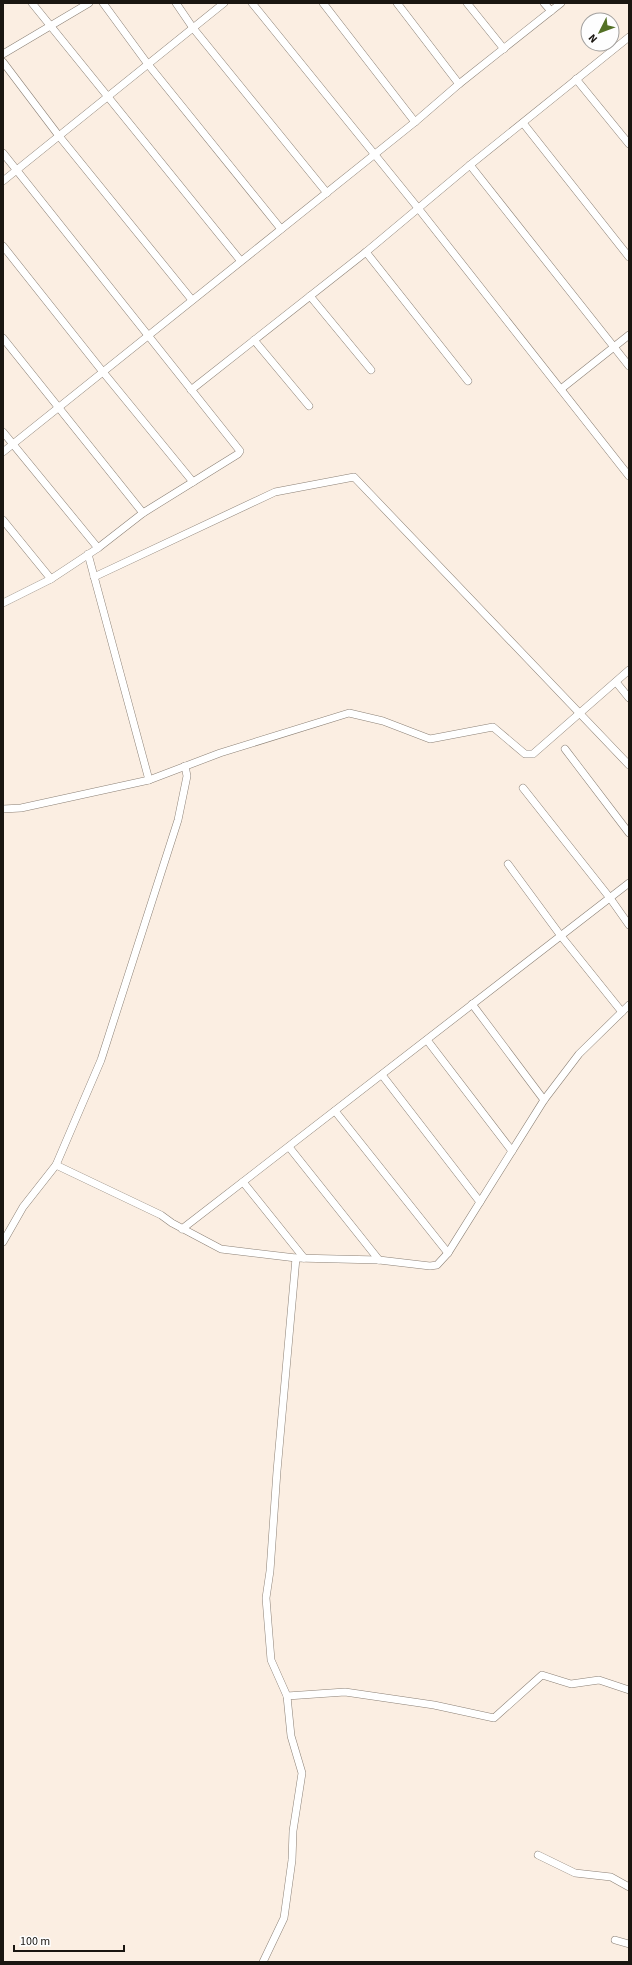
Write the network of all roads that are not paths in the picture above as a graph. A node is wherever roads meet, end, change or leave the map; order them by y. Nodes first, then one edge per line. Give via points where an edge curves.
1 (32, 3) edge
2 (89, 3) edge
3 (103, 3) edge
4 (176, 3) edge
5 (224, 3) edge
6 (252, 3) edge
7 (323, 3) edge
8 (397, 3) edge
9 (467, 3) edge
10 (544, 3) edge
11 (561, 3) edge
12 (550, 11) junction
13 (50, 26) junction
14 (193, 28) junction
15 (629, 37) edge
16 (504, 49) junction
17 (3, 54) edge
18 (3, 62) edge
19 (147, 63) junction
20 (576, 79) junction
21 (459, 84) junction
22 (107, 96) junction
23 (416, 122) junction
24 (523, 123) junction
25 (59, 136) junction
26 (629, 144) edge
27 (3, 153) edge
28 (374, 155) junction
29 (470, 165) junction
30 (16, 170) junction
31 (3, 180) edge
32 (326, 192) junction
33 (418, 208) junction
34 (281, 229) junction
35 (3, 246) edge
36 (366, 252) junction
37 (629, 257) edge
38 (240, 260) junction
39 (310, 296) junction
40 (192, 300) junction
41 (629, 335) edge
42 (147, 336) junction
43 (3, 338) edge
44 (254, 340) junction
45 (614, 347) junction
46 (629, 366) edge
47 (371, 370) dead end
48 (102, 372) junction
49 (468, 381) dead end
50 (561, 389) junction
51 (191, 390) junction
52 (309, 406) dead end
53 (57, 407) junction
54 (3, 432) edge
55 (13, 444) junction
56 (3, 452) edge
57 (629, 476) edge
58 (193, 482) junction
59 (143, 513) junction
60 (3, 520) edge
61 (98, 548) junction
62 (88, 554) junction
63 (94, 577) junction
64 (51, 579) junction
65 (3, 603) edge
66 (629, 670) edge
67 (616, 682) junction
68 (629, 698) edge
69 (578, 713) junction
70 (565, 749) dead end
71 (629, 765) edge
72 (185, 766) junction
73 (149, 780) junction
74 (523, 788) dead end
75 (3, 809) edge
76 (629, 833) edge
77 (508, 864) dead end
78 (629, 883) edge
79 (610, 898) junction
80 (629, 925) edge
81 (561, 936) junction
82 (472, 1004) junction
83 (629, 1005) edge
84 (622, 1012) junction
85 (427, 1040) junction
86 (382, 1075) junction
87 (544, 1100) junction
88 (335, 1111) junction
89 (289, 1147) junction
90 (512, 1151) junction
91 (56, 1165) junction
92 (243, 1182) junction
93 (480, 1202) junction
94 (182, 1229) junction
95 (3, 1242) edge
96 (448, 1253) junction
97 (296, 1258) junction
98 (304, 1258) junction
99 (378, 1260) junction
100 (629, 1690) edge
101 (287, 1696) junction
102 (538, 1855) dead end
103 (629, 1887) edge
104 (614, 1940) dead end
105 (629, 1944) edge
106 (263, 1962) edge

1 - 13 street
2 - 13 street
3 - 19 street
4 - 14 street
5 - 14 street
6 - 28 street
7 - 23 street
8 - 21 street
9 - 16 street
10 - 12 street
11 - 12 street
12 - 16 street
13 - 17 street
13 - 22 street
14 - 19 street
14 - 32 street
15 - 20 street
16 - 21 street
18 - 25 street
19 - 22 street
19 - 34 street
20 - 24 street
20 - 26 street
21 - 23 street
22 - 25 street
22 - 38 street
23 - 28 street
24 - 29 street
24 - 37 street
25 - 30 street
25 - 40 street
27 - 30 street
28 - 32 street
28 - 33 street
29 - 33 street
29 - 45 street
30 - 31 street
30 - 42 street
32 - 34 street
33 - 36 street
33 - 50 street
34 - 38 street
35 - 48 street
36 - 39 street
36 - 49 street
38 - 40 street
39 - 44 street
39 - 47 street
40 - 42 street
41 - 45 street
42 - 48 street
42 - 51 street
43 - 53 street
44 - 51 street
44 - 52 street
45 - 46 street
45 - 50 street
48 - 53 street
48 - 58 street
50 - 57 street
51 - 58 street via 240,451
53 - 55 street
53 - 59 street
54 - 55 street
55 - 56 street
55 - 61 street
58 - 59 street
59 - 61 street
60 - 64 street
61 - 62 street
62 - 63 street
62 - 64 street
63 - 69 street via 275,492 354,477
63 - 73 street
64 - 65 street
66 - 67 street
67 - 68 street
67 - 69 street
69 - 71 street
69 - 72 street via 533,754 525,754 493,727 430,739 383,721 349,713
70 - 76 street
72 - 73 street
72 - 91 street via 187,776 178,820 101,1060
73 - 75 street via 21,808
74 - 79 street
77 - 81 street
78 - 79 street
79 - 80 street
79 - 81 street
81 - 82 street
81 - 84 street
82 - 85 street
82 - 87 street
83 - 84 street
84 - 87 street via 579,1054
85 - 86 street
85 - 90 street
86 - 88 street
86 - 93 street
87 - 90 street
88 - 89 street
88 - 96 street
89 - 92 street
89 - 99 street
90 - 93 street
91 - 94 street via 161,1215
91 - 95 street via 23,1207
92 - 94 street
92 - 98 street
93 - 96 street
94 - 97 street via 221,1249
96 - 99 street via 437,1265 430,1266
97 - 98 street
97 - 101 street via 266,1598 271,1660
98 - 99 street
100 - 101 street via 599,1680 571,1684 542,1675 494,1718 434,1705 345,1692
101 - 106 street via 291,1736 302,1773 284,1918
102 - 103 street via 575,1873 611,1877
104 - 105 street

